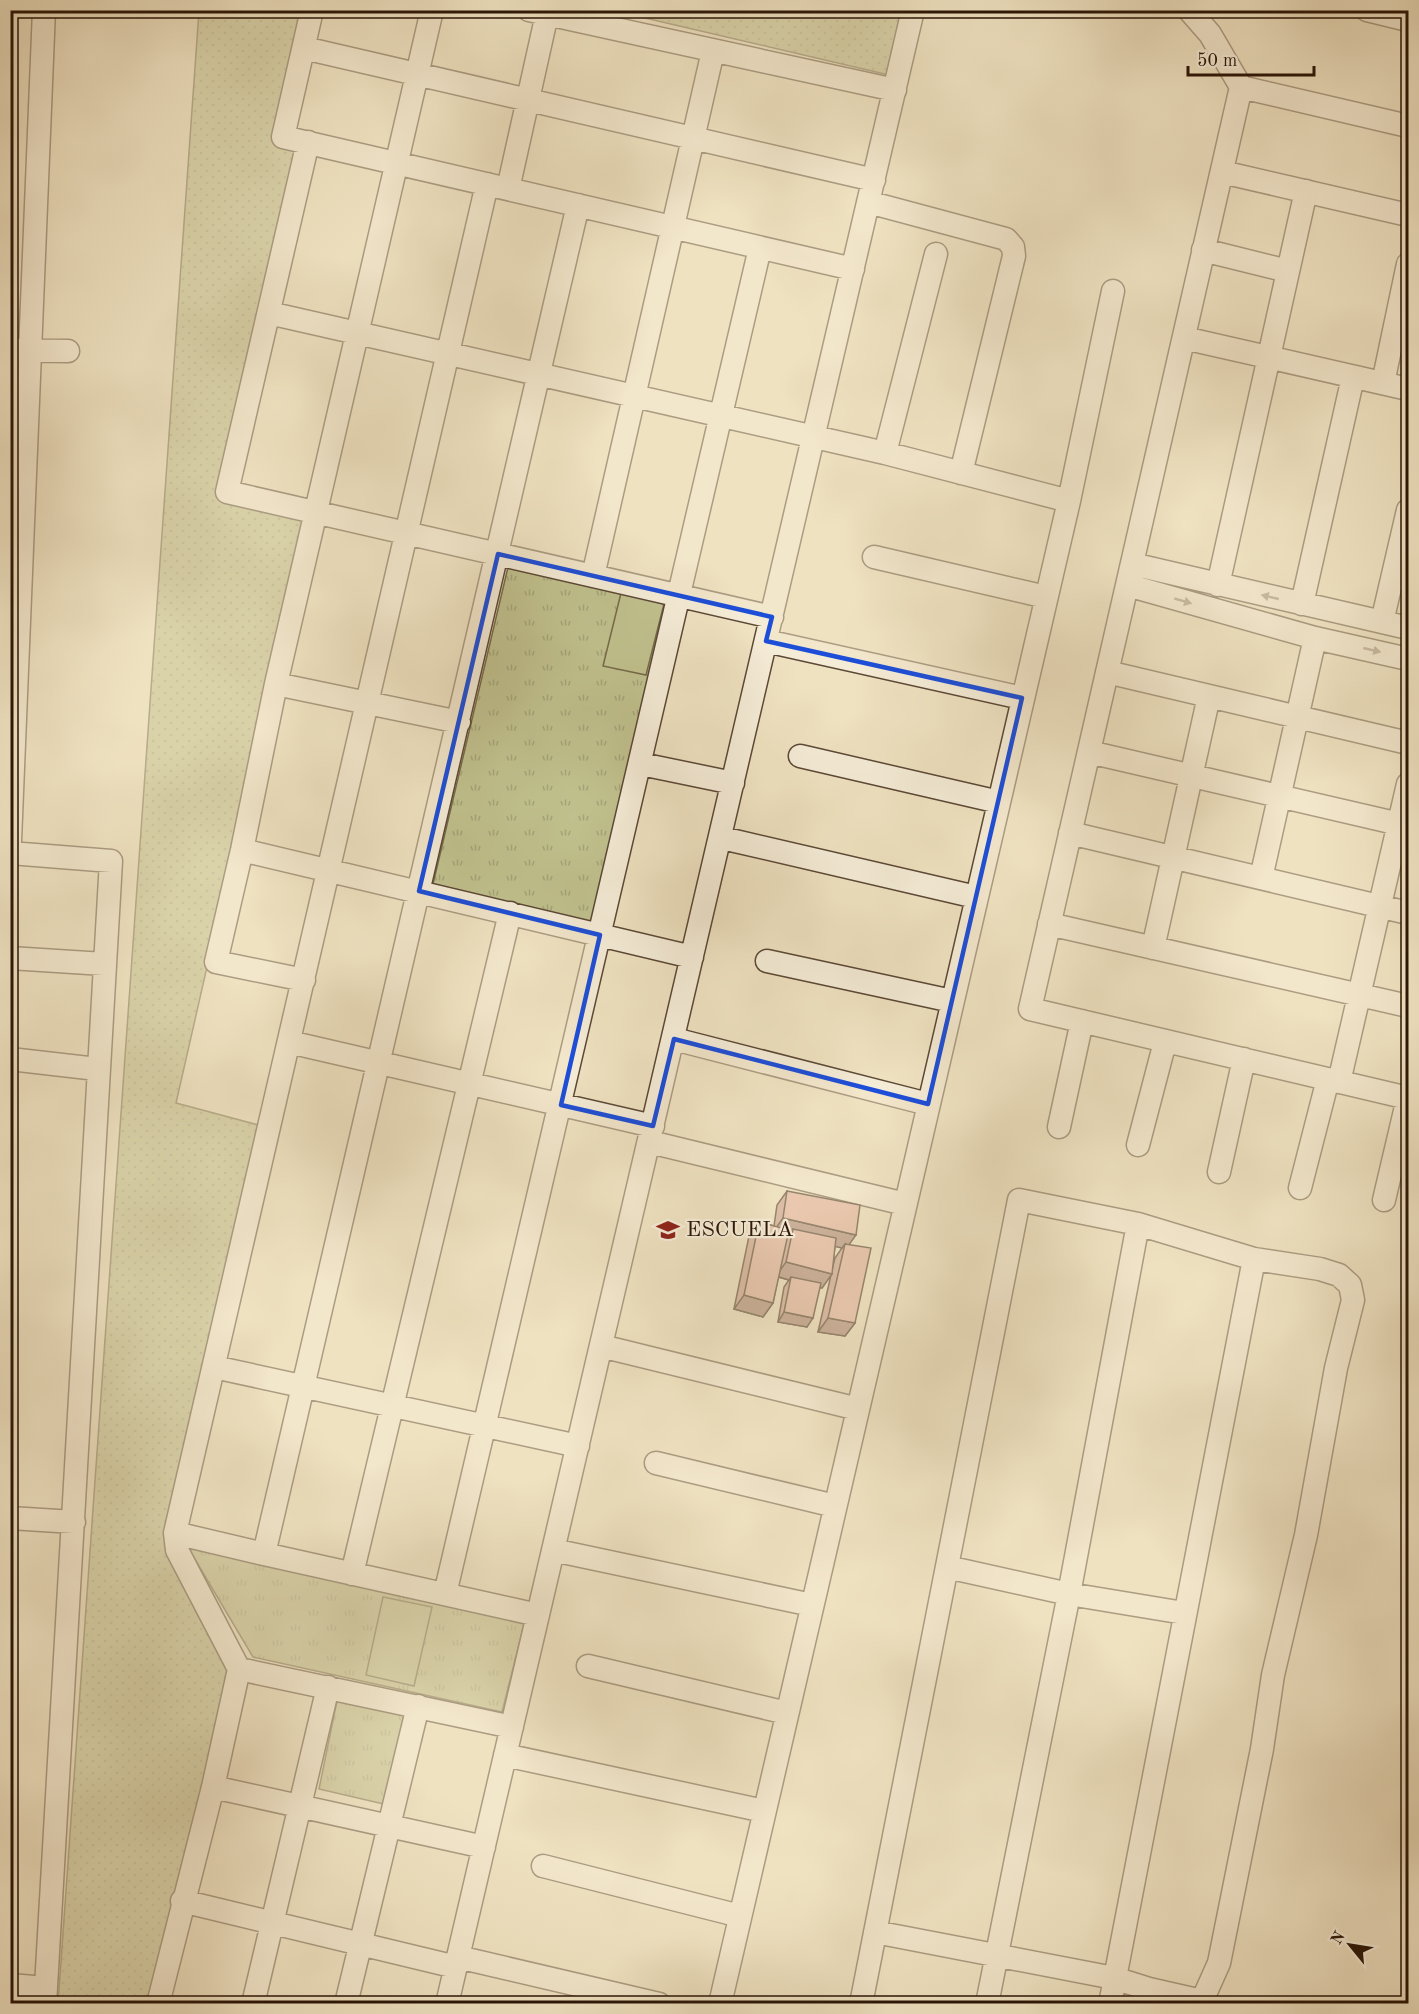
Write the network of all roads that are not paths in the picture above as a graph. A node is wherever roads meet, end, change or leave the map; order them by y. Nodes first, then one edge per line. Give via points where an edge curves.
1 (44, 10) edge
2 (312, 10) edge
3 (432, 10) edge
4 (913, 10) edge
5 (1189, 10) edge
6 (1367, 10) edge
7 (538, 12) edge
8 (1408, 20) edge
9 (303, 48) junction
10 (713, 51) junction
11 (418, 74) junction
12 (1241, 87) junction
13 (895, 90) junction
14 (528, 100) junction
15 (1408, 126) edge
16 (693, 138) junction
17 (308, 142) junction
18 (398, 164) junction
19 (1222, 172) junction
20 (874, 180) junction
21 (497, 187) junction
22 (1306, 191) junction
23 (868, 202) junction
24 (578, 206) junction
25 (1408, 215) edge
26 (674, 228) junction
27 (760, 248) junction
28 (1203, 250) junction
29 (936, 254) dead end
30 (1408, 264) edge
31 (853, 270) junction
32 (1288, 271) junction
33 (1113, 291) dead end
34 (1405, 296) edge
35 (269, 312) junction
36 (359, 333) junction
37 (1184, 338) junction
38 (20, 350) edge
39 (68, 351) dead end
40 (448, 353) junction
41 (1269, 357) junction
42 (540, 374) junction
43 (1353, 377) junction
44 (1383, 384) junction
45 (1408, 389) edge
46 (634, 396) junction
47 (720, 416) junction
48 (814, 437) junction
49 (885, 453) junction
50 (961, 473) junction
51 (1069, 501) junction
52 (1408, 510) edge
53 (317, 512) junction
54 (406, 533) junction
55 (498, 554) junction
56 (874, 557) dead end
57 (1130, 575) junction
58 (593, 576) junction
59 (1218, 585) junction
60 (680, 596) junction
61 (1046, 597) junction
62 (1302, 604) junction
63 (772, 617) junction
64 (1382, 622) junction
65 (1408, 628) edge
66 (1315, 638) junction
67 (766, 641) junction
68 (1408, 659) edge
69 (1107, 672) junction
70 (276, 684) junction
71 (1209, 696) junction
72 (1023, 698) junction
73 (367, 704) junction
74 (1297, 717) junction
75 (459, 722) junction
76 (1408, 743) edge
77 (1089, 752) junction
78 (12, 756) edge
79 (800, 756) dead end
80 (640, 764) junction
81 (1191, 776) junction
82 (733, 783) junction
83 (1408, 784) edge
84 (1280, 796) junction
85 (999, 802) junction
86 (1404, 825) edge
87 (1070, 833) junction
88 (722, 838) junction
89 (10, 841) edge
90 (242, 850) junction
91 (10, 853) edge
92 (1173, 857) junction
93 (329, 869) junction
94 (1261, 878) junction
95 (419, 891) junction
96 (976, 897) junction
97 (1380, 906) junction
98 (1408, 912) edge
99 (510, 913) junction
100 (1049, 924) junction
101 (600, 935) junction
102 (1153, 948) junction
103 (692, 957) junction
104 (10, 958) edge
105 (767, 961) dead end
106 (104, 964) junction
107 (304, 980) junction
108 (1359, 995) junction
109 (952, 1001) junction
110 (1408, 1006) edge
111 (1082, 1021) junction
112 (674, 1039) junction
113 (289, 1042) junction
114 (1165, 1042) junction
115 (10, 1059) edge
116 (1244, 1059) junction
117 (379, 1063) junction
118 (97, 1069) junction
119 (1334, 1080) junction
120 (470, 1083) junction
121 (1408, 1098) edge
122 (928, 1104) junction
123 (561, 1105) junction
124 (1059, 1127) dead end
125 (652, 1134) junction
126 (1138, 1145) dead end
127 (1219, 1172) dead end
128 (1300, 1188) dead end
129 (1384, 1200) dead end
130 (905, 1204) junction
131 (1138, 1224) junction
132 (1254, 1259) junction
133 (601, 1346) junction
134 (214, 1367) junction
135 (303, 1386) junction
136 (392, 1406) junction
137 (858, 1409) junction
138 (485, 1427) junction
139 (578, 1446) junction
140 (656, 1463) dead end
141 (835, 1506) junction
142 (10, 1518) edge
143 (74, 1522) junction
144 (175, 1533) junction
145 (553, 1550) junction
146 (264, 1554) junction
147 (947, 1567) junction
148 (352, 1574) junction
149 (446, 1594) junction
150 (1069, 1594) junction
151 (812, 1605) junction
152 (1184, 1613) junction
153 (538, 1615) junction
154 (588, 1666) dead end
155 (239, 1669) junction
156 (328, 1687) junction
157 (418, 1707) junction
158 (787, 1713) junction
159 (512, 1727) junction
160 (505, 1755) junction
161 (213, 1787) junction
162 (300, 1806) junction
163 (764, 1811) junction
164 (389, 1826) junction
165 (484, 1847) junction
166 (543, 1866) dead end
167 (182, 1901) junction
168 (740, 1916) junction
169 (272, 1923) junction
170 (875, 1932) junction
171 (360, 1944) junction
172 (997, 1955) junction
173 (457, 1962) junction
174 (1114, 1978) junction
175 (10, 1985) edge
176 (45, 1996) edge
177 (1202, 2002) edge
178 (159, 2004) edge
179 (253, 2004) edge
180 (346, 2004) edge
181 (447, 2004) edge
182 (658, 2004) edge
183 (720, 2004) edge
184 (861, 2004) edge
185 (987, 2004) edge
186 (1110, 2004) edge

1 - 38 street
2 - 9 street
3 - 11 street
4 - 13 street
5 - 12 street via 1210,34
6 - 8 street
7 - 10 street
7 - 14 street
9 - 11 street
9 - 17 street via 283,137
10 - 13 street
10 - 16 street
11 - 14 street
11 - 18 street
12 - 15 street
12 - 19 street
13 - 20 street
14 - 16 street
14 - 21 street
16 - 20 street
16 - 26 street
17 - 18 street
17 - 35 street
18 - 21 street
18 - 36 street
19 - 22 street
19 - 28 street
20 - 23 street
21 - 24 street
21 - 40 street
22 - 25 street
22 - 32 street
23 - 31 street
23 - 50 street via 1006,239 1013,247
24 - 26 street
24 - 42 street
26 - 27 street
26 - 46 street
27 - 31 street
27 - 47 street
28 - 32 street
28 - 37 street
29 - 49 street
30 - 34 street
31 - 48 street
32 - 41 street
33 - 51 street
34 - 44 street
35 - 36 street
35 - 53 street via 227,492
36 - 40 street
36 - 53 street
37 - 41 street
37 - 57 street
38 - 39 street
38 - 78 street
40 - 42 street
40 - 54 street
41 - 43 street
41 - 59 street
42 - 46 street
42 - 55 street
43 - 44 street
43 - 62 street
44 - 45 street
46 - 47 street
46 - 58 street
47 - 48 street
47 - 60 street
48 - 49 street
48 - 63 street
49 - 50 street
50 - 51 street
51 - 61 street
52 - 64 street
53 - 54 street
53 - 70 street
54 - 55 street
54 - 73 street
55 - 58 street
55 - 75 street
56 - 61 street
57 - 59 street
57 -> 66 street
57 - 69 street
58 - 60 street
62 -> 59 street
60 - 63 street
60 - 80 street
61 - 72 street
62 - 64 street
63 - 67 street
64 - 65 street
66 -> 68 street
66 - 74 street
67 - 72 street
67 - 82 street
69 - 71 street
69 - 77 street
70 - 73 street
70 - 90 street
71 - 74 street
71 - 81 street
72 - 85 street
73 - 75 street
73 - 93 street
74 - 76 street
74 - 84 street
75 - 95 street
77 - 81 street
77 - 87 street
78 - 89 street
79 - 85 street
80 - 82 street
80 - 101 street
81 - 84 street
81 - 92 street
82 - 88 street
83 - 86 street
84 - 86 street
84 - 94 street
85 - 96 street
86 - 97 street
87 - 92 street
87 - 100 street
88 - 96 street
88 - 103 street
90 - 93 street
90 - 107 street via 216,962
91 - 106 street via 111,861
92 - 94 street
92 - 102 street
93 - 95 street
93 - 107 street
94 - 97 street
95 - 99 street
95 - 117 street
96 - 109 street
97 - 98 street
97 - 108 street
99 - 101 street
99 - 120 street
100 - 102 street
100 - 111 street via 1030,1009
101 - 103 street
101 - 123 street
102 - 108 street
103 - 112 street
104 - 106 street
105 - 109 street
106 - 118 street
107 - 113 street
108 - 110 street
108 - 119 street
109 - 122 street
111 - 114 street
111 - 124 street
112 - 122 street
112 - 125 street
113 - 117 street
113 - 134 street
114 - 116 street
114 - 126 street
115 - 118 street
116 - 119 street
116 - 127 street
117 - 120 street
117 - 135 street
118 - 143 street
119 - 121 street
119 - 128 street
120 - 123 street
120 - 136 street
121 - 129 street
122 - 130 street
123 - 125 street
123 - 138 street
125 - 130 street
125 - 133 street
130 - 137 street
131 - 132 street
131 - 147 street via 1019,1200
131 - 150 street
132 - 152 street
132 - 177 street via 1339,1275 1350,1285 1353,1300 1336,1368 1306,1536 1273,1675 1219,1963
133 - 137 street
133 - 139 street
134 - 135 street
134 - 144 street
135 - 136 street
135 - 146 street
136 - 138 street
136 - 148 street
137 - 141 street
138 - 139 street
138 - 149 street
139 - 145 street
140 - 141 street
141 - 151 street
142 - 143 street
143 - 176 street
144 - 146 street
144 - 155 street via 177,1550
145 - 151 street
145 - 153 street
146 - 148 street
147 - 150 street
147 - 170 street
148 - 149 street
149 - 153 street
150 - 152 street
150 - 172 street
151 - 158 street
152 - 174 street
153 - 159 street
154 - 158 street
155 - 156 street
155 - 161 street
156 - 157 street
156 - 162 street
157 - 159 street
157 - 164 street
158 - 163 street
159 - 160 street
160 - 163 street
160 - 165 street
161 - 162 street
161 - 167 street
162 - 164 street
162 - 169 street
163 - 168 street
164 - 165 street
164 - 171 street
165 - 173 street
166 - 168 street
167 - 169 street
167 - 178 street
168 - 183 street
169 - 171 street
169 - 179 street
170 - 172 street
170 - 184 street
171 - 173 street
171 - 180 street
172 - 174 street
172 - 185 street
173 - 181 street
173 - 182 street
174 - 177 street
174 - 186 street
175 - 176 street

